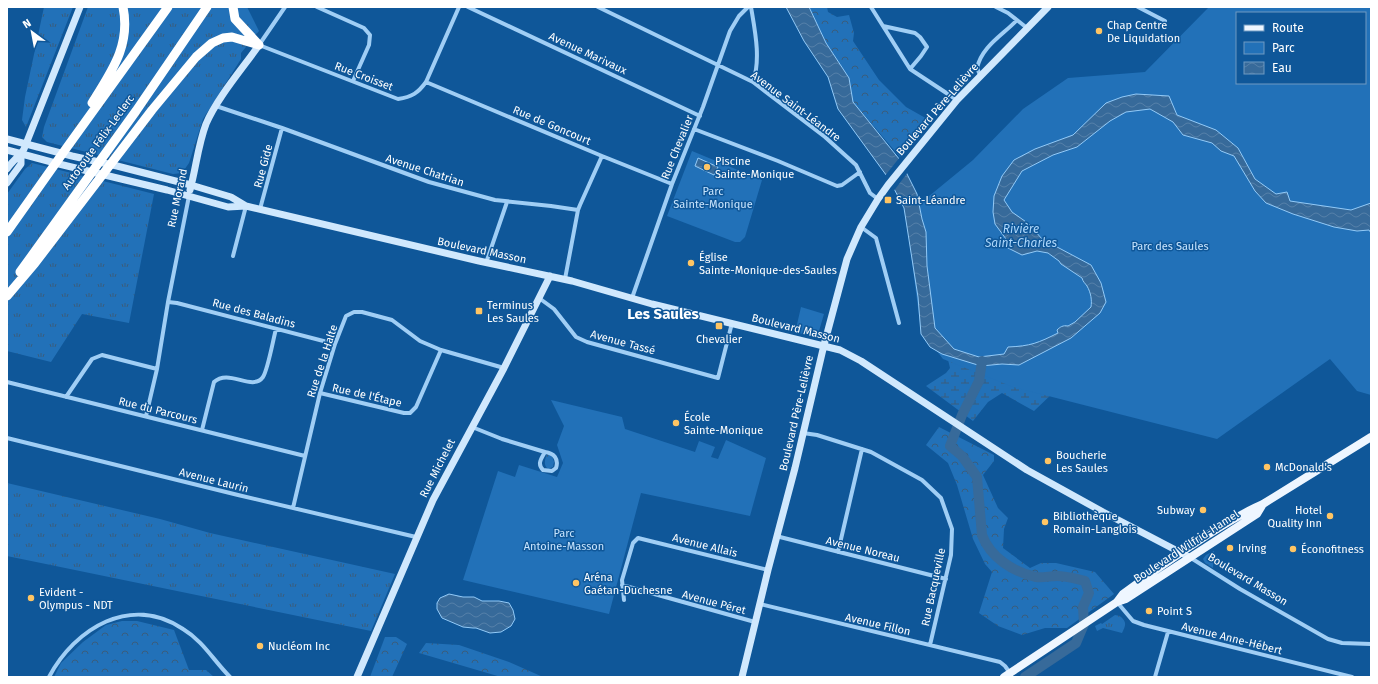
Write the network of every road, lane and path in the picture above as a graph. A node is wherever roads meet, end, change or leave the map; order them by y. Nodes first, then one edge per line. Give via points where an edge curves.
1 (80, 7) edge
2 (123, 7) edge
3 (168, 7) edge
4 (208, 7) edge
5 (233, 7) edge
6 (285, 7) edge
7 (318, 7) edge
8 (458, 7) edge
9 (468, 7) edge
10 (598, 7) edge
11 (748, 7) edge
12 (751, 7) edge
13 (871, 7) edge
14 (996, 7) edge
15 (1048, 7) edge
16 (1138, 7) edge
17 (603, 8) edge
18 (1017, 20) junction
19 (1165, 21) dead end
20 (882, 26) junction
21 (1027, 28) junction
22 (259, 45) junction
23 (717, 65) junction
24 (910, 69) junction
25 (980, 75) junction
26 (353, 81) junction
27 (426, 82) junction
28 (753, 82) junction
29 (957, 100) junction
30 (216, 106) junction
31 (700, 116) junction
32 (282, 128) junction
33 (694, 129) junction
34 (7, 139) edge
35 (26, 144) junction
36 (7, 150) edge
37 (64, 150) junction
38 (21, 153) junction
39 (602, 156) junction
40 (7, 168) edge
41 (860, 172) junction
42 (7, 183) edge
43 (672, 184) junction
44 (191, 185) junction
45 (189, 196) junction
46 (878, 199) junction
47 (507, 202) junction
48 (246, 206) junction
49 (260, 209) junction
50 (578, 210) junction
51 (861, 227) junction
52 (7, 232) edge
53 (233, 256) dead end
54 (35, 263) junction
55 (486, 263) junction
56 (550, 276) junction
57 (565, 279) junction
58 (7, 290) edge
59 (7, 296) edge
60 (538, 298) junction
61 (632, 298) junction
62 (168, 302) junction
63 (7, 303) edge
64 (899, 323) dead end
65 (732, 324) junction
66 (276, 329) junction
67 (335, 344) junction
68 (824, 345) junction
69 (441, 350) junction
70 (504, 368) junction
71 (157, 369) junction
72 (7, 382) edge
73 (320, 393) junction
74 (66, 397) junction
75 (146, 416) junction
76 (472, 426) junction
77 (202, 430) junction
78 (803, 433) junction
79 (1371, 437) edge
80 (7, 438) edge
81 (862, 449) junction
82 (545, 452) junction
83 (305, 456) junction
84 (1263, 504) junction
85 (293, 508) junction
86 (776, 536) junction
87 (416, 537) junction
88 (838, 552) junction
89 (1181, 552) junction
90 (1189, 557) junction
91 (768, 570) junction
92 (946, 579) junction
93 (622, 585) junction
94 (624, 600) dead end
95 (1117, 602) junction
96 (760, 604) junction
97 (755, 622) junction
98 (1168, 632) junction
99 (1371, 644) edge
100 (930, 645) junction
101 (1008, 675) edge
102 (49, 677) edge
103 (230, 677) edge
104 (357, 677) edge
105 (742, 677) edge
106 (1155, 677) edge
107 (1352, 677) edge

1 - 35 main road
2 - 37 highway via 124,34 114,67
3 - 37 highway, Autoroute Félix-Leclerc
4 - 58 highway, Autoroute Félix-Leclerc
5 - 22 highway via 235,19
6 - 22 street, Rue Morand
7 - 26 street via 364,28 370,35 369,46
8 - 27 street, Rue Croisset
9 - 31 street, Avenue Marivaux
10 - 17 street, Avenue Saint-Léandre
11 - 23 street, Rue Chevalier via 738,16
12 - 28 street via 757,60
13 - 20 street
14 - 18 street
15 - 21 main road, Boulevard Père-Lelièvre
16 - 19 street
17 - 23 street, Avenue Saint-Léandre
18 - 21 street
18 - 25 street via 982,54 977,68
20 - 24 street
20 - 24 street via 915,33 927,47
21 - 25 main road, Boulevard Père-Lelièvre
22 - 26 street, Rue Croisset
22 - 30 main road, Rue Morand
22 - 54 highway via 232,37 223,38 212,43 196,57 116,156
23 - 28 street, Avenue Saint-Léandre
23 - 31 street, Rue Chevalier
24 - 29 street
25 - 29 main road, Boulevard Père-Lelièvre
26 - 27 street, Rue Croisset via 398,98 408,98 419,92
27 - 39 street, Rue de Goncourt
28 - 41 street, Avenue Saint-Léandre via 825,137 856,165
29 - 46 main road, Boulevard Père-Lelièvre
30 - 32 street, Avenue Chatrian
30 - 44 main road, Rue Morand via 206,124
31 - 33 street, Rue Chevalier
32 - 47 street, Avenue Chatrian via 429,182
32 - 49 street, Rue Gide
33 - 41 street via 837,186
33 - 43 street, Rue Chevalier
34 - 35 main road, Boulevard Masson
35 - 38 main road
35 - 44 main road, Boulevard Masson
36 - 38 main road, Boulevard Masson
37 - 52 highway, Autoroute Félix-Leclerc
38 - 40 main road
38 - 42 main road via 21,164
38 - 45 main road, Boulevard Masson
39 - 43 street, Rue de Goncourt
39 - 50 street
41 - 46 street, Avenue Saint-Léandre via 870,193
43 - 61 street, Rue Chevalier
44 - 45 main road, Rue Morand
44 - 48 main road, Boulevard Masson via 231,197
45 - 48 main road, Boulevard Masson via 228,207
45 - 62 street, Rue Morand
46 - 51 main road, Boulevard Père-Lelièvre
47 - 50 street, Avenue Chatrian
47 - 55 street
48 - 49 main road, Boulevard Masson
48 - 53 street
49 - 55 main road, Boulevard Masson
50 - 57 street
51 - 64 street via 876,238
51 - 68 main road, Boulevard Père-Lelièvre via 847,259
54 - 59 highway
54 - 63 highway
55 - 56 main road, Boulevard Masson
56 - 57 main road, Boulevard Masson
56 - 60 main road, Rue Michelet
57 - 61 main road, Boulevard Masson
60 - 65 street, Avenue Tassé via 554,309 576,337 587,342 718,378
60 - 70 main road, Rue Michelet
61 - 65 main road, Boulevard Masson
62 - 66 street, Rue des Baladins
62 - 71 street, Rue Morand
65 - 68 main road, Boulevard Masson
66 - 67 street, Rue des Baladins
66 - 77 street via 265,372 260,380 251,382 225,376 214,382
67 - 69 street, Rue de la Halte via 346,316 362,312 392,320 420,341
67 - 73 street, Rue de la Halte
68 - 78 main road, Boulevard Père-Lelièvre
68 - 89 main road, Boulevard Masson via 861,361 1039,477
69 - 70 street, Rue de la Halte
69 - 73 street, Rue de l'Étape via 416,407 410,413
70 - 76 main road, Rue Michelet
71 - 74 street via 97,357 92,360
71 - 75 street, Rue Morand
72 - 74 street, Rue du Parcours
73 - 83 street, Rue de la Halte
74 - 75 street, Rue du Parcours
75 - 77 street, Rue du Parcours
76 - 82 street via 502,439
76 - 87 main road, Rue Michelet
77 - 83 street, Rue du Parcours
78 - 81 street, Rue Bacqueville via 817,434
78 - 86 main road, Boulevard Père-Lelièvre
79 - 84 main road, Boulevard Wilfrid-Hamel
80 - 85 street, Avenue Laurin
81 - 88 street
81 - 92 street, Rue Bacqueville via 922,480 941,498 952,529 951,555
82 - 82 street via 540,460 540,466 546,472 552,471 556,468 557,459 553,454
83 - 85 street, Rue de la Halte
84 - 89 main road, Boulevard Wilfrid-Hamel via 1250,509
84 - 90 main road, Boulevard Wilfrid-Hamel via 1257,514
85 - 87 street, Avenue Laurin
86 - 88 street, Avenue Noreau
86 - 91 main road, Boulevard Père-Lelièvre
87 - 104 main road, Rue Michelet
88 - 92 street, Avenue Noreau
89 - 90 main road, Boulevard Masson
89 - 95 main road, Boulevard Wilfrid-Hamel via 1123,594
90 - 95 main road, Boulevard Wilfrid-Hamel via 1126,599
90 - 99 street, Boulevard Masson via 1328,639 1342,643
91 - 93 street, Avenue Allais via 638,538 633,543
91 - 96 main road, Boulevard Père-Lelièvre
92 - 100 street, Rue Bacqueville
93 - 94 street
93 - 97 street, Avenue Péret
95 - 98 street, Avenue Anne-Hébert via 1133,621
95 - 101 main road, Boulevard Wilfrid-Hamel
96 - 97 main road, Boulevard Père-Lelièvre
96 - 100 street, Avenue Fillon
97 - 105 main road, Boulevard Père-Lelièvre
98 - 106 street
98 - 107 street, Avenue Anne-Hébert
100 - 101 street, Avenue Fillon via 1000,662 1005,666
102 - 103 street via 65,652 90,630 114,618 139,615 165,620 184,629

